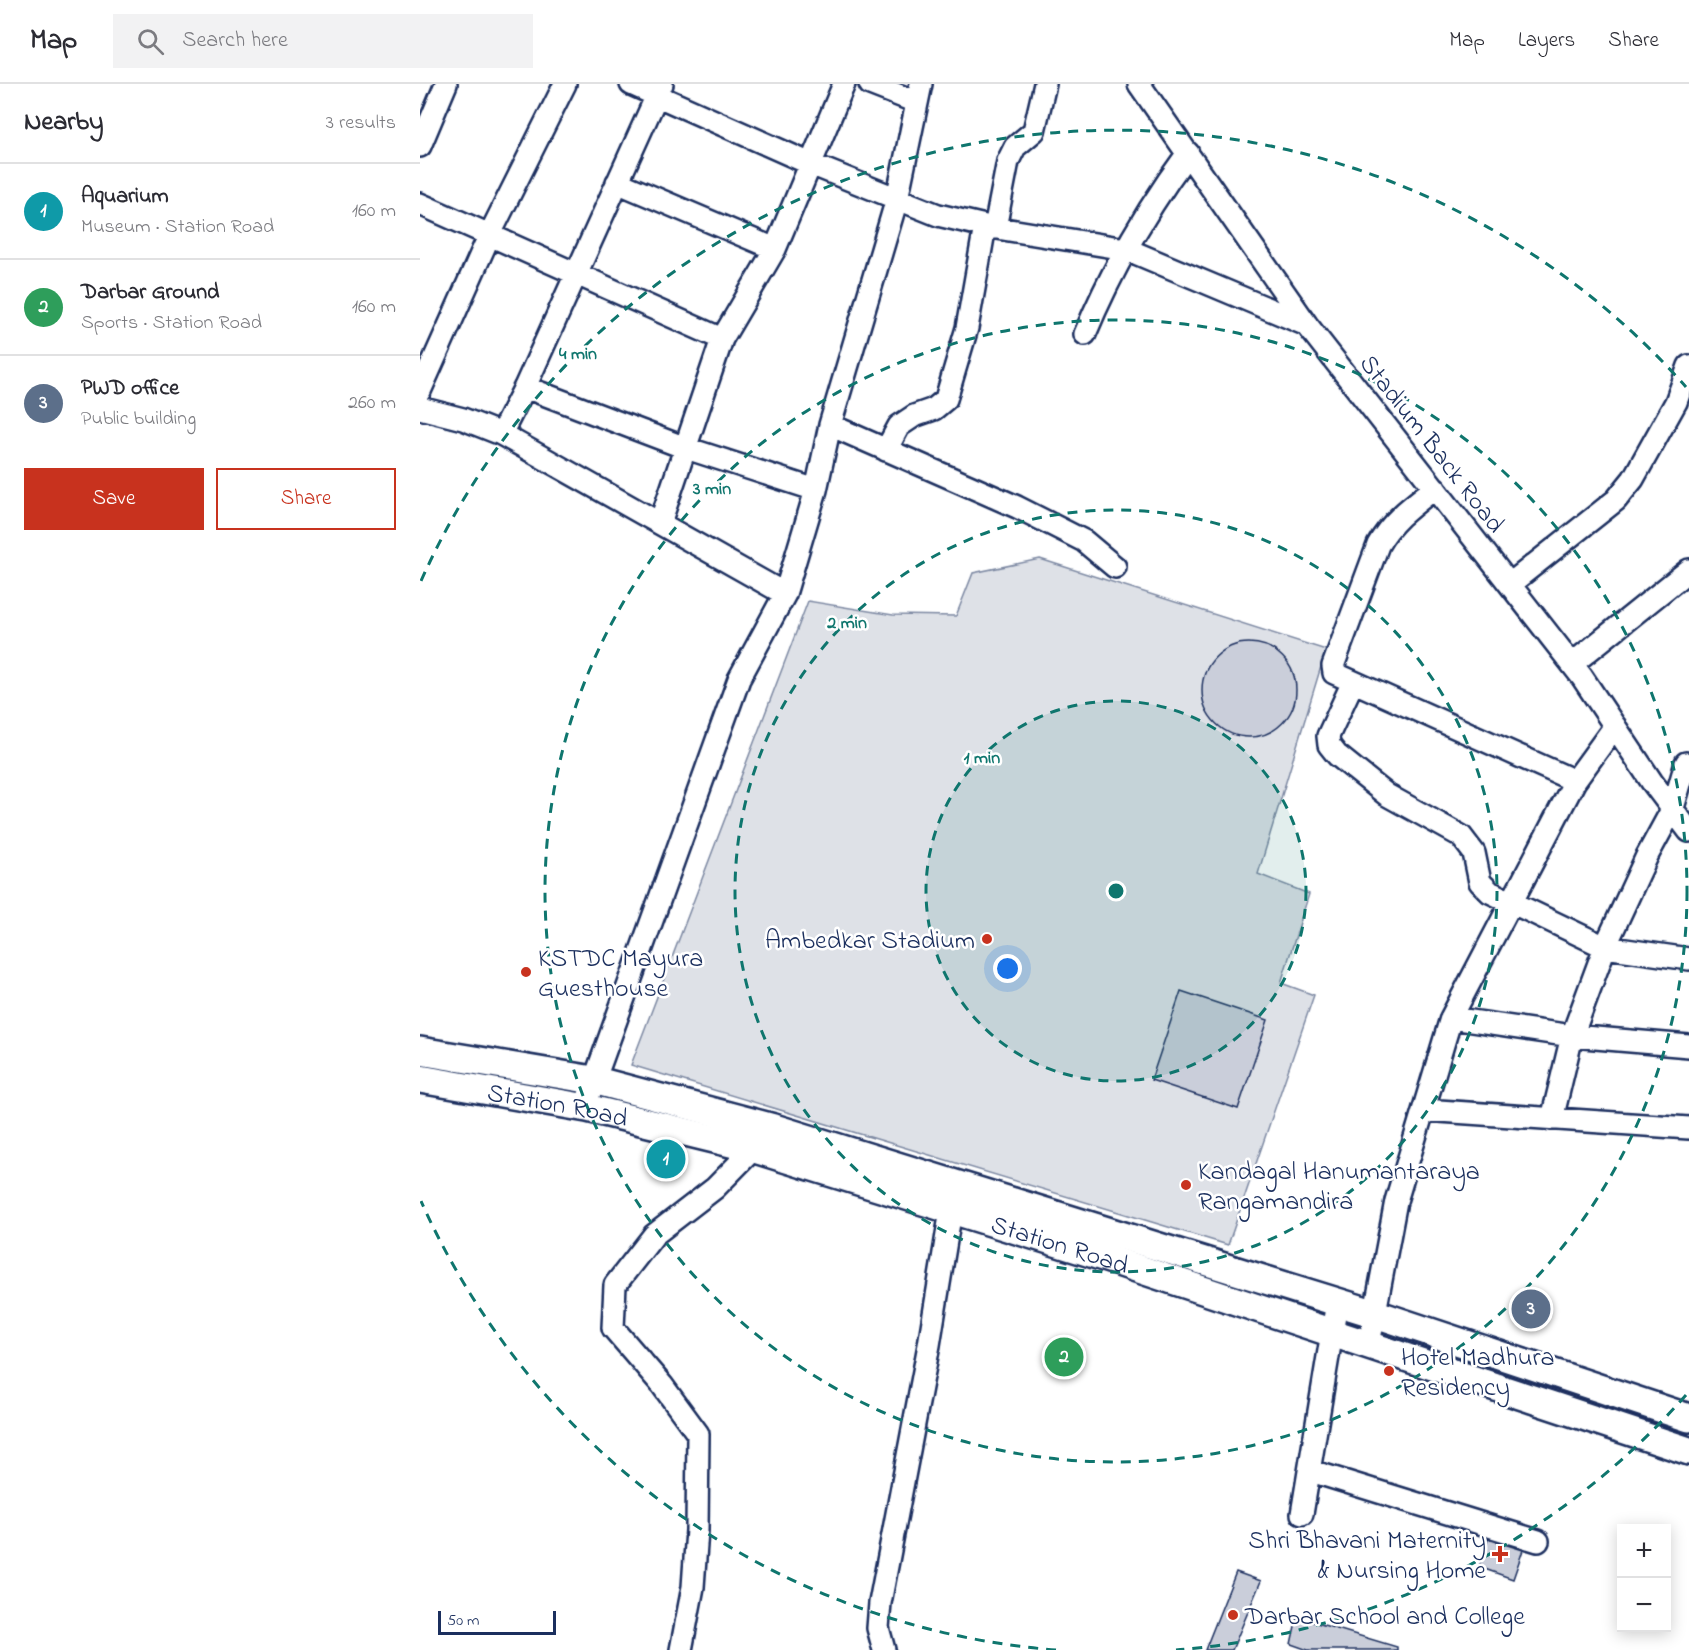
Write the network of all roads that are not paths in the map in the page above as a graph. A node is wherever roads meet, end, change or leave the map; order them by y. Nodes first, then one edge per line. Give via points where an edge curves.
1 (446, 84) edge
2 (565, 84) edge
3 (631, 84) edge
4 (844, 84) edge
5 (870, 84) edge
6 (1045, 84) edge
7 (1139, 84) edge
8 (659, 89) edge
9 (919, 93) edge
10 (420, 146) edge
11 (1188, 153) junction
12 (813, 165) junction
13 (617, 182) junction
14 (897, 199) junction
15 (420, 204) edge
16 (990, 227) junction
17 (490, 234) junction
18 (775, 249) junction
19 (1126, 249) junction
20 (575, 274) junction
21 (1307, 325) junction
22 (1085, 334) dead end
23 (722, 339) junction
24 (1689, 366) edge
25 (525, 387) junction
26 (420, 391) edge
27 (420, 408) edge
28 (830, 425) junction
29 (501, 434) junction
30 (683, 447) junction
31 (886, 450) junction
32 (1435, 488) junction
33 (816, 490) junction
34 (660, 523) junction
35 (1115, 567) dead end
36 (1689, 570) edge
37 (1510, 584) junction
38 (785, 594) junction
39 (1572, 664) junction
40 (1353, 682) junction
41 (1615, 726) junction
42 (1688, 762) edge
43 (1575, 781) junction
44 (1652, 782) junction
45 (1673, 808) junction
46 (1689, 831) edge
47 (1511, 901) junction
48 (1605, 947) junction
49 (1689, 959) edge
50 (1450, 1018) junction
51 (1572, 1035) junction
52 (1689, 1046) edge
53 (420, 1051) edge
54 (420, 1079) edge
55 (593, 1080) junction
56 (586, 1108) junction
57 (1424, 1110) junction
58 (1552, 1119) junction
59 (774, 1128) junction
60 (1689, 1128) edge
61 (754, 1149) junction
62 (951, 1210) junction
63 (1337, 1302) junction
64 (1376, 1314) junction
65 (1331, 1331) junction
66 (1369, 1344) junction
67 (1689, 1418) edge
68 (1689, 1450) edge
69 (1311, 1471) junction
70 (1302, 1514) dead end
71 (1538, 1541) dead end
72 (681, 1650) edge
73 (884, 1650) edge

1 - 10 street
2 - 17 street
3 - 8 street
4 - 12 street
5 - 9 street
6 - 16 street via 1034,131 1015,147 1008,161
7 - 11 street, Stadium Back Road
8 - 12 street
8 - 13 street
9 - 14 street
11 - 19 street via 1152,202
11 - 21 street, Stadium Back Road
12 - 14 street
12 - 18 street
13 - 18 street
13 - 20 street
14 - 16 street via 938,215
14 - 28 street
15 - 17 street
16 - 19 street
16 - 31 street via 946,399 899,426
17 - 20 street
17 - 26 street
18 - 23 street
19 - 21 street
19 - 22 street via 1111,273
20 - 23 street
20 - 25 street
21 - 32 street, Stadium Back Road
23 - 30 street
24 - 37 street via 1676,402 1633,479 1616,500
25 - 29 street
25 - 30 street
27 - 29 street
28 - 31 street
28 - 33 street
29 - 34 street
30 - 33 street
30 - 34 street
31 - 35 street via 1084,541
32 - 37 street, Stadium Back Road
32 - 40 street via 1401,514 1378,545 1333,666 1334,673
33 - 38 street
34 - 38 street
36 - 39 street
37 - 39 street, Stadium Back Road
38 - 55 street via 739,679
39 - 41 street, Stadium Back Road
40 - 43 street
40 - 47 street via 1328,736 1329,745 1337,756 1387,795 1461,836 1474,853 1480,882 1490,892
41 - 43 street
41 - 44 street, Stadium Back Road
42 - 44 street
42 - 45 street
43 - 47 street
44 - 45 street, Stadium Back Road
45 - 46 street, Stadium Back Road
45 - 48 street
47 - 48 street
47 - 50 street
48 - 49 street
48 - 51 street
50 - 51 street
50 - 57 street
51 - 52 street
51 - 58 street
53 - 55 main road, Station Road
54 - 56 main road, Station Road
55 - 56 street
55 - 59 main road, Station Road
56 - 61 main road, Station Road
57 - 58 street
57 - 64 street via 1396,1201
58 - 60 street
59 - 61 street
59 - 63 main road, Station Road
61 - 62 main road, Station Road
61 - 72 street via 715,1188 654,1235 615,1285 613,1328 698,1434 693,1587
62 - 65 main road, Station Road
62 - 73 street via 880,1603 878,1628
63 - 64 main road, Station Road
63 - 65 street
64 - 66 street
64 - 67 main road, Station Road
65 - 66 main road, Station Road
65 - 69 street
66 - 68 main road, Station Road
69 - 70 street
69 - 71 street

